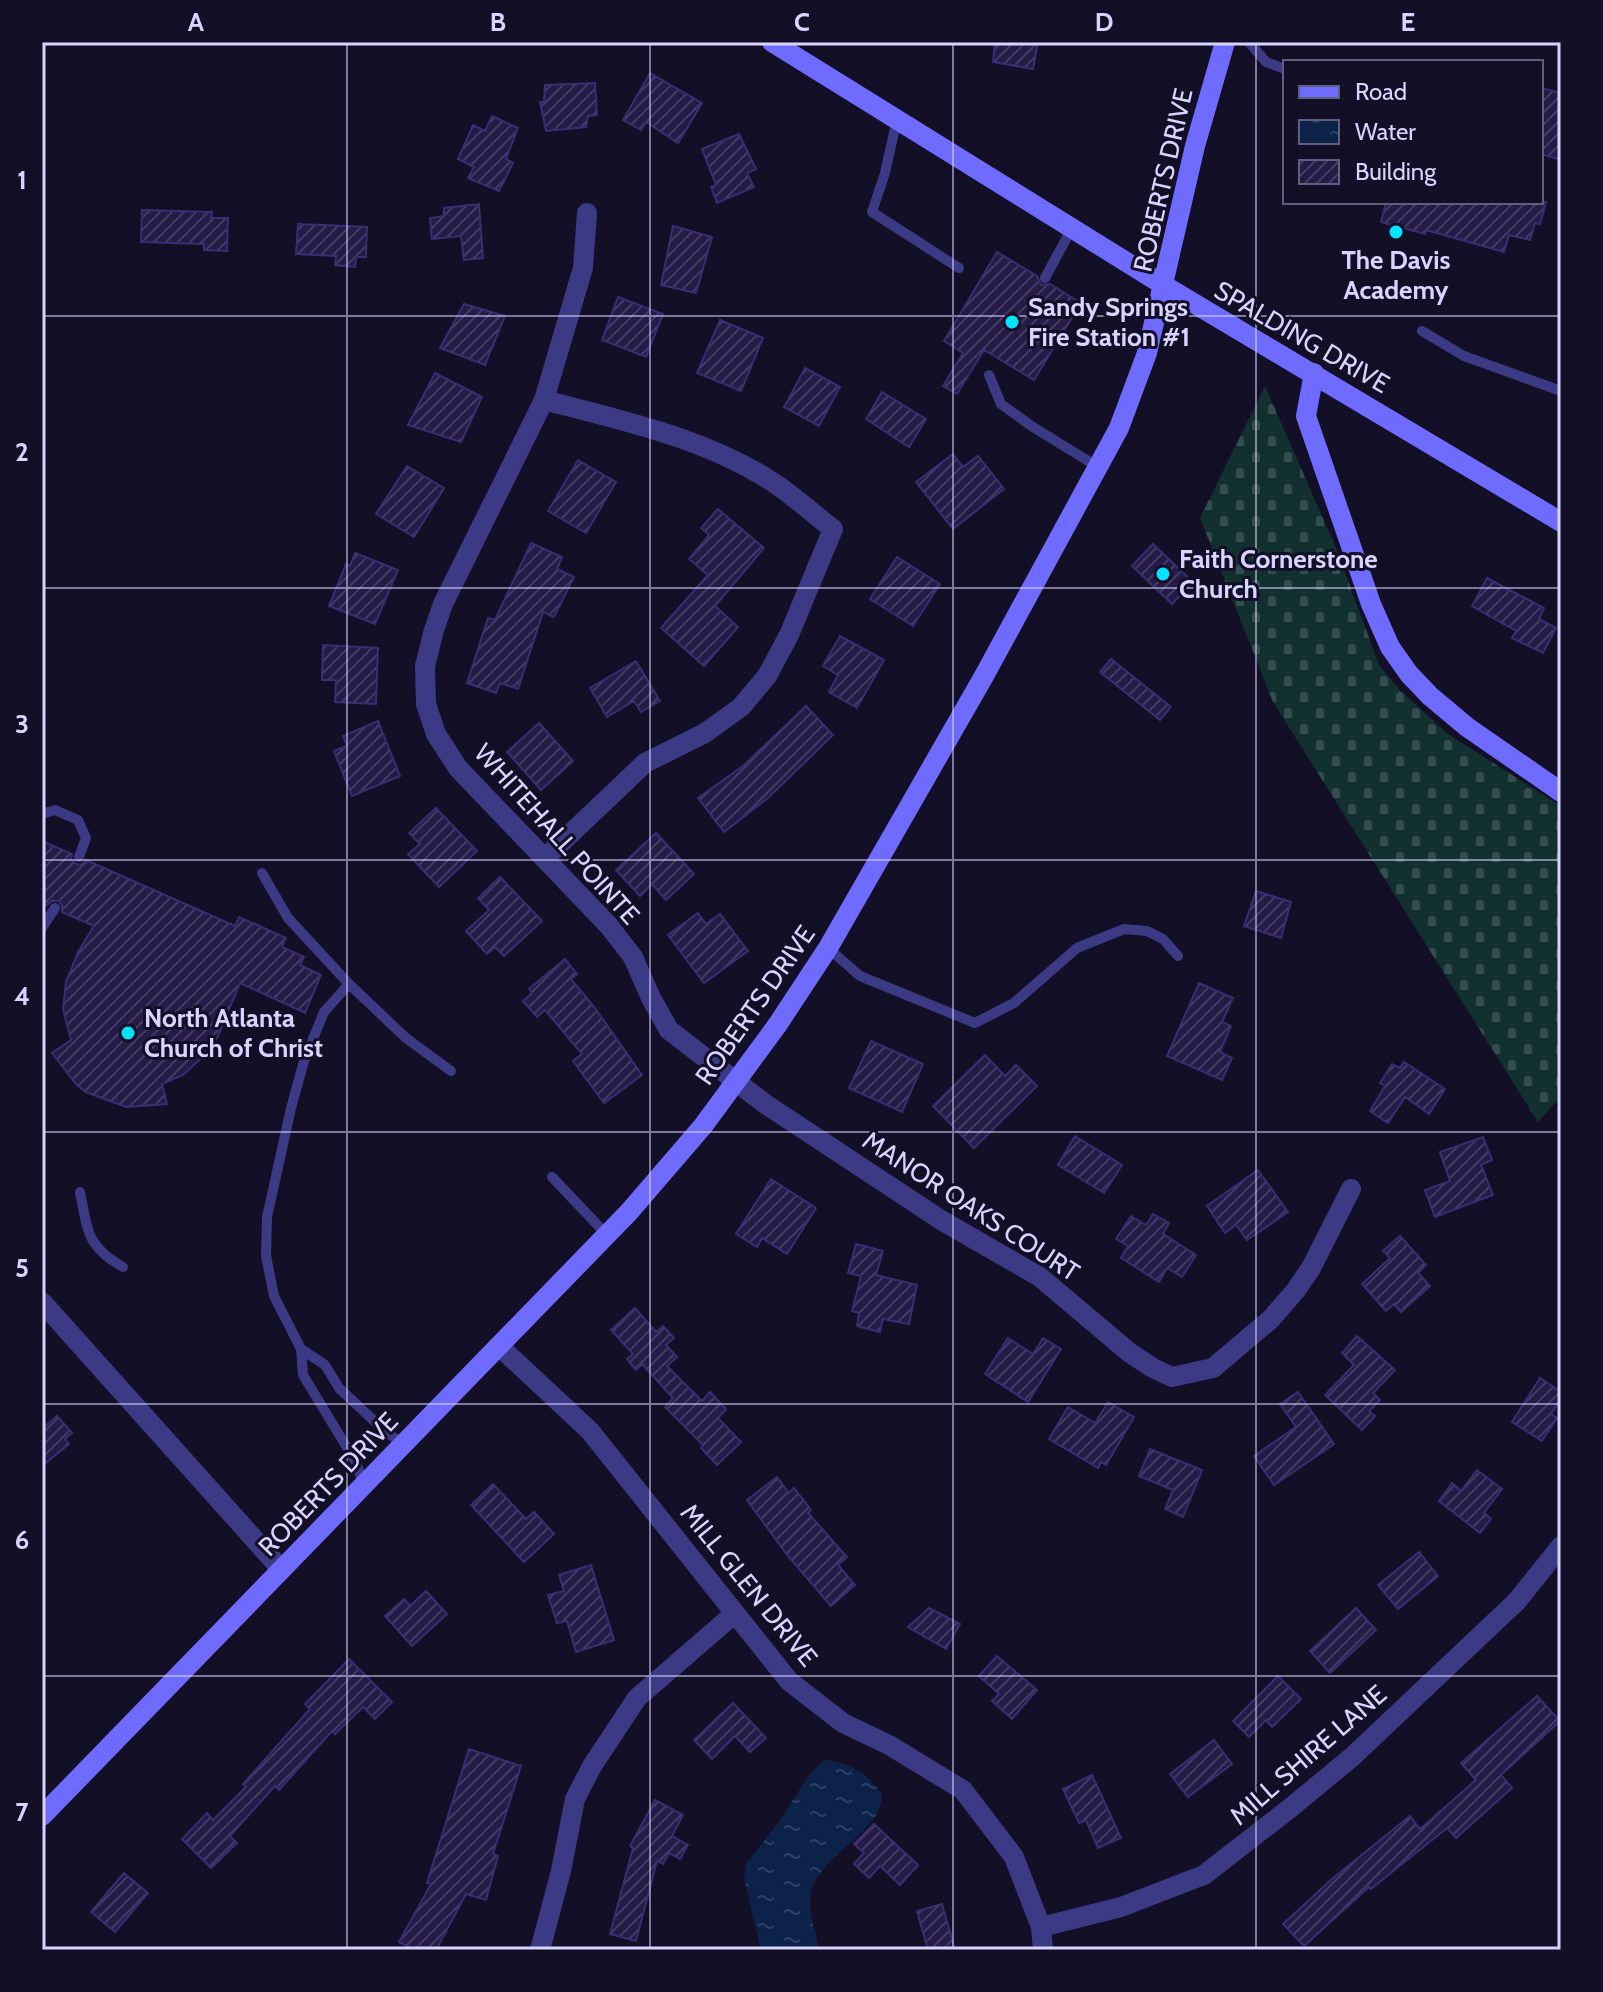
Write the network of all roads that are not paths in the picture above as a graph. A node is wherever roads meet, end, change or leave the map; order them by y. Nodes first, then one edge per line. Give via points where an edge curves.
1 (772, 42) edge
2 (1225, 42) edge
3 (1249, 42) edge
4 (1283, 68) edge
5 (897, 119) junction
6 (587, 213) dead end
7 (1072, 228) junction
8 (959, 268) dead end
9 (1045, 278) dead end
10 (1165, 286) junction
11 (1422, 331) dead end
12 (1314, 373) junction
13 (989, 375) dead end
14 (1561, 391) edge
15 (544, 400) junction
16 (1098, 467) junction
17 (1561, 522) edge
18 (1561, 792) edge
19 (42, 814) edge
20 (79, 857) dead end
21 (545, 858) junction
22 (262, 873) dead end
23 (55, 908) dead end
24 (42, 928) edge
25 (828, 948) junction
26 (1178, 956) dead end
27 (349, 984) junction
28 (451, 1071) dead end
29 (743, 1088) junction
30 (552, 1177) dead end
31 (1351, 1189) dead end
32 (80, 1192) dead end
33 (607, 1235) junction
34 (123, 1267) dead end
35 (42, 1302) edge
36 (499, 1346) junction
37 (301, 1349) junction
38 (404, 1443) junction
39 (363, 1485) junction
40 (1561, 1546) edge
41 (281, 1569) junction
42 (734, 1614) junction
43 (42, 1816) edge
44 (1041, 1927) junction
45 (540, 1950) edge
46 (1043, 1950) edge

1 - 5 street, SPALDING DRIVE
2 - 10 street, ROBERTS DRIVE via 1195,146
3 - 4 lane via 1266,62
5 - 7 street, SPALDING DRIVE
5 - 8 lane via 872,212
6 - 15 street, WHITEHALL POINTE via 583,268
7 - 9 lane
7 - 10 street, SPALDING DRIVE
10 - 12 street, SPALDING DRIVE
10 - 16 street, ROBERTS DRIVE via 1135,389
11 - 14 lane via 1464,356
12 - 17 street, SPALDING DRIVE
12 - 18 street via 1306,416 1390,647 1439,704
13 - 16 lane via 1001,404
15 - 21 street, WHITEHALL POINTE via 443,604 425,679 436,734 458,768
15 - 21 street via 711,450 779,486 833,529 789,635 767,676 741,707 705,733 645,763
16 - 25 street, ROBERTS DRIVE
19 - 20 lane via 55,810 78,820 86,838
21 - 29 street, WHITEHALL POINTE via 633,957 669,1030
22 - 27 lane via 288,918
23 - 24 lane
25 - 26 lane via 860,976 975,1023 1014,1003 1077,948 1124,929 1147,931
25 - 29 street, ROBERTS DRIVE
27 - 28 lane via 406,1038
27 - 37 lane via 324,1012 304,1061 267,1217 266,1256 274,1296
29 - 31 street, MANOR OAKS COURT via 941,1220 1040,1277 1130,1353 1172,1377 1213,1368 1271,1319 1311,1268
29 - 33 street, ROBERTS DRIVE
30 - 33 lane
32 - 34 lane via 89,1237 105,1257
33 - 36 street, ROBERTS DRIVE
35 - 41 street
36 - 38 street, ROBERTS DRIVE
36 - 42 street, MILL GLEN DRIVE via 590,1431
37 - 38 lane via 325,1365 339,1388
37 - 39 lane via 303,1375 357,1464
38 - 39 street, ROBERTS DRIVE
39 - 41 street, ROBERTS DRIVE
40 - 44 street, MILL SHIRE LANE via 1517,1601 1352,1757 1204,1875 1121,1907
41 - 43 street, ROBERTS DRIVE
42 - 44 street, MILL GLEN DRIVE via 789,1681 843,1723 963,1790 1014,1857
42 - 45 street via 637,1698 592,1766 575,1799
44 - 46 street, MILL GLEN DRIVE

